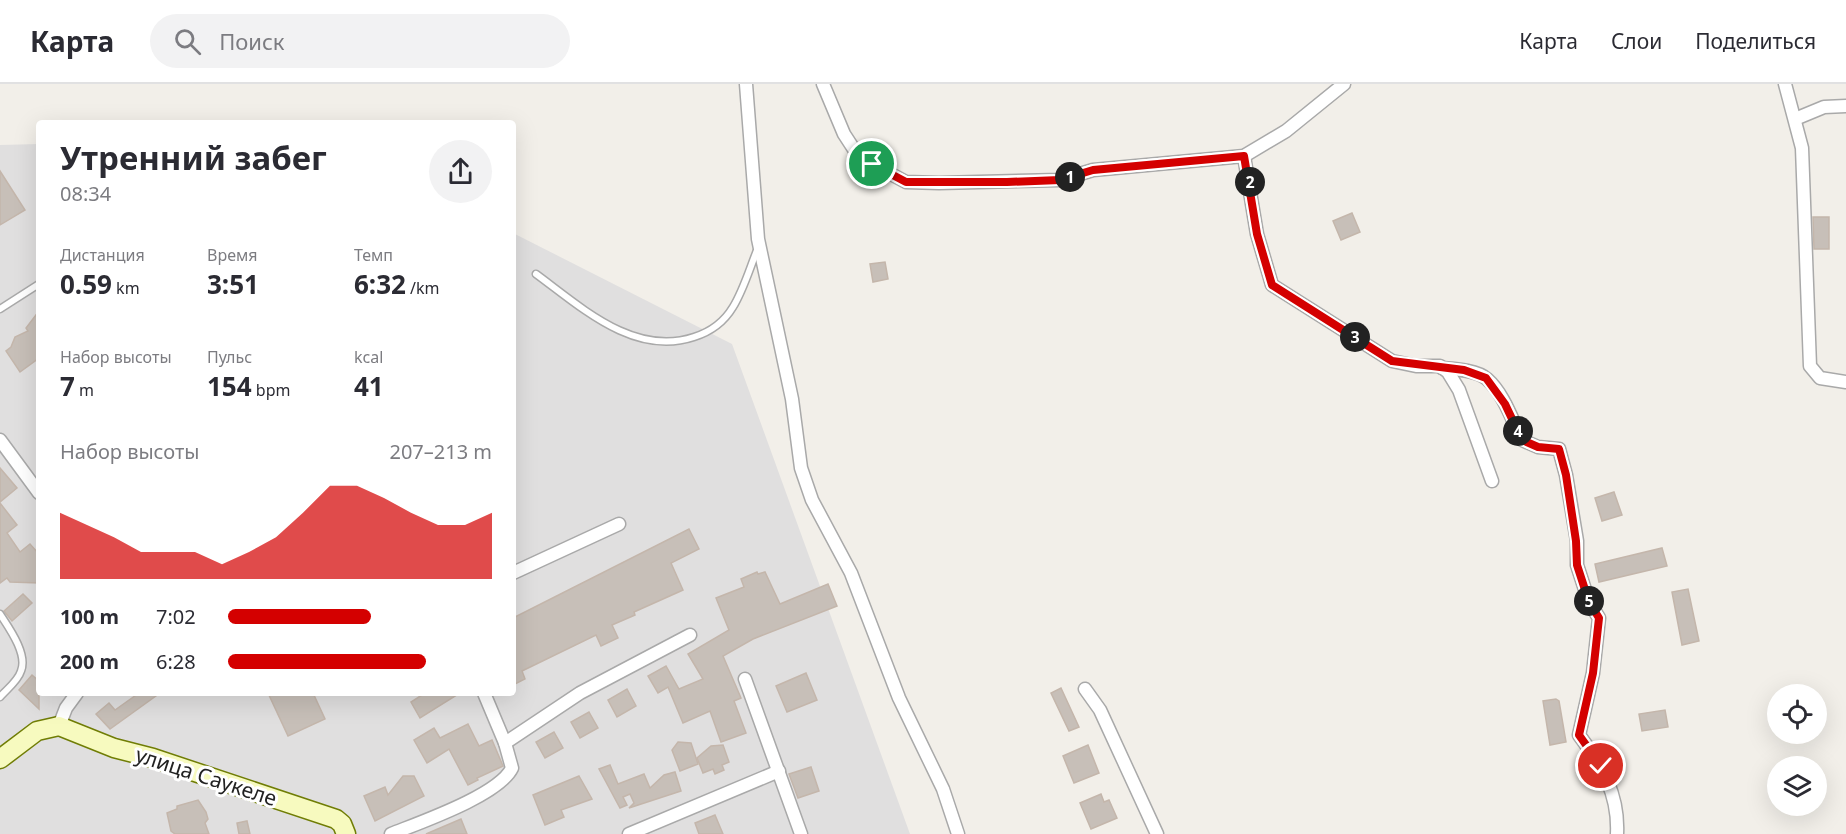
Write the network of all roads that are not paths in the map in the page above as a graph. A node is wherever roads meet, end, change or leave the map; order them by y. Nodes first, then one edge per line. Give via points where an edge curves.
1 (746, 84) edge
2 (823, 84) edge
3 (1344, 84) edge
4 (1785, 84) edge
5 (1846, 106) edge
6 (1795, 119) junction
7 (1244, 156) junction
8 (759, 245) junction
9 (536, 274) dead end
10 (36, 286) edge
11 (0, 309) edge
12 (1442, 368) junction
13 (1846, 382) edge
14 (0, 440) edge
15 (1492, 481) dead end
16 (36, 489) edge
17 (619, 524) dead end
18 (516, 572) edge
19 (0, 614) edge
20 (690, 635) dead end
21 (745, 679) dead end
22 (1085, 689) dead end
23 (75, 696) edge
24 (484, 696) edge
25 (0, 697) edge
26 (59, 726) junction
27 (505, 744) junction
28 (1, 755) edge
29 (778, 771) junction
30 (346, 834) edge
31 (391, 834) edge
32 (629, 834) edge
33 (801, 834) edge
34 (958, 834) edge
35 (1157, 834) edge
36 (1617, 834) edge

1 - 8 street
2 - 7 street via 844,134 860,157 906,182 1060,180 1093,170
3 - 7 street via 1286,131
4 - 6 street
5 - 6 street via 1824,108
6 - 13 street via 1802,148 1810,366 1820,378
7 - 12 street via 1257,234 1272,285 1392,361
8 - 9 lane via 733,308 711,330 679,342 656,343 611,327
8 - 34 street via 792,399 801,468 812,500 852,573 899,698 944,789
10 - 11 lane
12 - 15 street via 1459,390
12 - 36 street via 1486,378 1505,404 1522,440 1538,447 1559,449 1577,565 1589,602 1599,618 1593,673 1579,735 1601,766 1618,811
14 - 16 street
17 - 18 street
19 - 25 lane via 23,664 18,678
20 - 27 street via 580,693
21 - 29 street
22 - 35 street via 1100,710
23 - 26 street
24 - 27 street
26 - 28 street via 37,731
26 - 30 street, улица Саукеле via 114,748 336,819
27 - 31 street via 512,768 507,779 444,813
29 - 32 street
29 - 33 street

